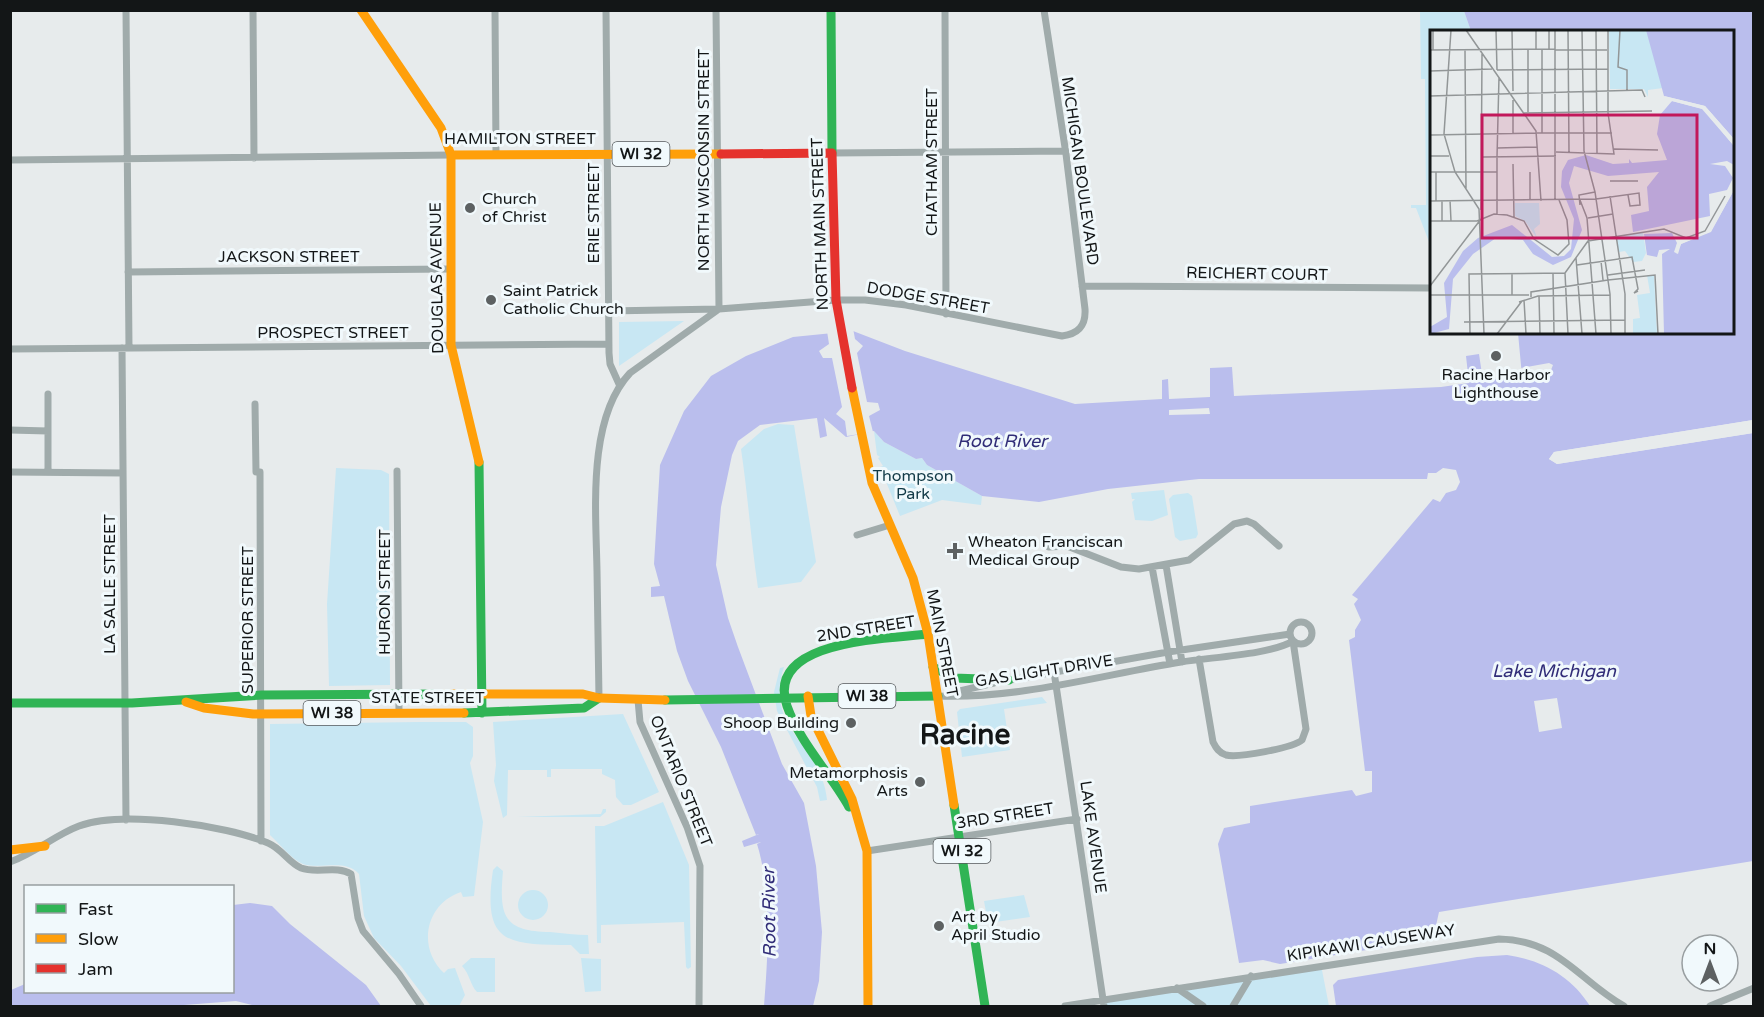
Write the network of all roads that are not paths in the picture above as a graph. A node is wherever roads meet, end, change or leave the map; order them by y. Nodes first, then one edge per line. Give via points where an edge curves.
1 (126, 10) edge
2 (253, 10) edge
3 (361, 10) edge
4 (495, 10) edge
5 (606, 10) edge
6 (716, 10) edge
7 (831, 10) edge
8 (945, 10) edge
9 (1044, 10) edge
10 (1065, 151) junction
11 (946, 152) junction
12 (717, 153) junction
13 (832, 153) junction
14 (496, 154) junction
15 (607, 154) junction
16 (451, 155) junction
17 (254, 158) junction
18 (128, 159) junction
19 (10, 160) edge
20 (450, 269) junction
21 (128, 272) junction
22 (1082, 286) junction
23 (1430, 288) edge
24 (836, 300) junction
25 (719, 309) junction
26 (608, 311) junction
27 (946, 314) junction
28 (1075, 332) joint
29 (608, 344) junction
30 (451, 345) junction
31 (125, 348) junction
32 (10, 349) edge
33 (620, 384) junction
34 (48, 394) dead end
35 (255, 404) dead end
36 (10, 430) edge
37 (48, 431) junction
38 (861, 435) joint
39 (397, 471) dead end
40 (10, 472) edge
41 (48, 472) junction
42 (123, 473) junction
43 (890, 525) junction
44 (857, 535) dead end
45 (1279, 546) dead end
46 (1049, 547) dead end
47 (1166, 565) junction
48 (1152, 567) junction
49 (928, 634) junction
50 (1291, 637) junction
51 (1180, 650) junction
52 (1168, 652) junction
53 (1199, 659) junction
54 (1182, 662) junction
55 (1170, 664) junction
56 (933, 667) junction
57 (1054, 672) junction
58 (1009, 680) junction
59 (1056, 685) junction
60 (262, 695) junction
61 (482, 695) junction
62 (399, 696) junction
63 (808, 696) junction
64 (938, 696) junction
65 (599, 699) junction
66 (638, 700) junction
67 (183, 701) junction
68 (10, 703) edge
69 (27, 703) junction
70 (125, 703) junction
71 (10, 712) edge
72 (399, 713) junction
73 (483, 713) junction
74 (262, 714) junction
75 (1077, 819) junction
76 (126, 820) junction
77 (856, 820) junction
78 (960, 837) junction
79 (261, 841) junction
80 (45, 846) junction
81 (10, 850) edge
82 (867, 851) junction
83 (10, 862) edge
84 (1251, 976) junction
85 (1178, 988) junction
86 (1754, 988) edge
87 (1103, 1003) edge
88 (422, 1006) edge
89 (699, 1006) edge
90 (868, 1006) edge
91 (985, 1006) edge
92 (1065, 1006) edge
93 (1203, 1006) edge
94 (1233, 1006) edge
95 (1624, 1006) edge
96 (1710, 1006) edge

1 - 18 street, LA SALLE STREET
2 - 17 street
3 - 16 main road, DOUGLAS AVENUE via 441,128
4 - 14 street
5 - 15 street, ERIE STREET
6 - 12 street, NORTH WISCONSIN STREET
7 - 13 main road, NORTH MAIN STREET
8 - 11 street, CHATHAM STREET
9 - 10 street, MICHIGAN BOULEVARD
10 - 11 street, HAMILTON STREET
10 - 22 street, MICHIGAN BOULEVARD
11 - 13 street, HAMILTON STREET
11 - 27 street, CHATHAM STREET
12 - 13 main road, HAMILTON STREET / WI 32
12 - 15 main road, HAMILTON STREET / WI 32
12 - 25 street, NORTH WISCONSIN STREET
13 - 24 main road, NORTH MAIN STREET / WI 32
14 - 15 main road, HAMILTON STREET / WI 32
14 - 16 main road, HAMILTON STREET / WI 32
15 - 26 street, ERIE STREET
16 - 17 street, HAMILTON STREET
16 - 20 main road, DOUGLAS AVENUE
17 - 18 street, HAMILTON STREET
18 - 19 street, HAMILTON STREET
18 - 21 street, LA SALLE STREET
20 - 21 street, JACKSON STREET
20 - 30 main road, DOUGLAS AVENUE
21 - 31 street, LA SALLE STREET
22 - 23 street, REICHERT COURT
22 - 28 street, MICHIGAN BOULEVARD via 1085,316
24 - 25 street, DODGE STREET
24 - 27 street, DODGE STREET via 886,302
24 - 38 main road, NORTH MAIN STREET / WI 32
25 - 26 street, DODGE STREET
25 - 33 street
26 - 29 street, ERIE STREET
27 - 28 street, DODGE STREET via 1062,336
29 - 30 street, PROSPECT STREET
29 - 33 street, ERIE STREET via 610,364
30 - 31 street, PROSPECT STREET
30 - 61 main road, DOUGLAS AVENUE via 481,471
31 - 32 street, PROSPECT STREET
31 - 42 street, LA SALLE STREET
33 - 65 street via 609,411 597,470
34 - 37 street
35 - 60 street, SUPERIOR STREET via 256,472 260,472
36 - 37 street
37 - 41 street
38 - 43 main road, MAIN STREET / WI 32 via 872,483
39 - 62 street, HURON STREET
40 - 41 street
41 - 42 street
42 - 70 street, LA SALLE STREET
43 - 44 street
43 - 49 main road, MAIN STREET / WI 32 via 913,578
45 - 47 street via 1254,524 1239,522 1189,560
46 - 48 street via 1074,548 1130,569
47 - 48 street
47 - 51 street
48 - 52 street
49 - 56 main road, MAIN STREET / WI 32
49 - 77 main road, 2ND STREET via 816,651 798,661 786,680 788,708
50 - 51 street, GAS LIGHT DRIVE
50 - 53 street, GAS LIGHT DRIVE via 1282,646
50 - 53 street via 1306,729 1302,740 1291,746 1230,756 1220,752 1213,742
51 - 52 street, GAS LIGHT DRIVE
51 - 54 street
52 - 55 street
52 - 57 street, GAS LIGHT DRIVE
53 - 54 street, GAS LIGHT DRIVE
54 - 55 street, GAS LIGHT DRIVE
55 - 59 street, GAS LIGHT DRIVE
56 - 58 main road via 962,680
56 - 64 main road, MAIN STREET / WI 32
57 - 58 street, GAS LIGHT DRIVE
57 - 59 street, LAKE AVENUE
58 - 64 street, GAS LIGHT DRIVE
59 - 64 street, GAS LIGHT DRIVE via 974,696
59 - 75 street, LAKE AVENUE
60 - 62 main road, STATE STREET / WI 38
60 - 67 main road, STATE STREET / WI 38
60 - 74 street, SUPERIOR STREET
61 - 62 main road, STATE STREET / WI 38
61 - 65 main road, STATE STREET / WI 38 via 583,694
61 - 73 main road, DOUGLAS AVENUE
62 - 72 street, HURON STREET
63 - 64 main road, STATE STREET / WI 38
63 - 66 main road, STATE STREET / WI 38
63 - 77 main road via 811,716 852,799
64 - 78 main road, MAIN STREET / WI 32
65 - 66 main road, STATE STREET / WI 38
65 - 73 main road, STATE STREET / WI 38 via 584,708
66 - 89 street, ONTARIO STREET via 640,722 700,866
67 - 70 main road, STATE STREET / WI 38
67 - 74 main road, STATE STREET / WI 38 via 204,708
68 - 69 main road, STATE STREET / WI 38
69 - 70 main road, STATE STREET / WI 38
69 - 71 main road
70 - 76 street, LA SALLE STREET
72 - 73 main road, STATE STREET / WI 38
72 - 74 main road, STATE STREET / WI 38
74 - 79 street, SUPERIOR STREET
75 - 78 street, 3RD STREET
75 - 87 street, LAKE AVENUE
76 - 79 street via 195,824
76 - 80 street via 81,825
77 - 82 main road
78 - 82 street, 3RD STREET
78 - 91 main road, MAIN STREET / WI 32
79 - 88 street via 301,868 351,874 363,931
80 - 81 main road
80 - 83 street
82 - 90 main road
84 - 85 street, KIPIKAWI CAUSEWAY
84 - 94 street
84 - 95 street, KIPIKAWI CAUSEWAY via 1508,939 1559,955
85 - 87 street, KIPIKAWI CAUSEWAY
85 - 93 street
86 - 96 street
87 - 92 street, KIPIKAWI CAUSEWAY

